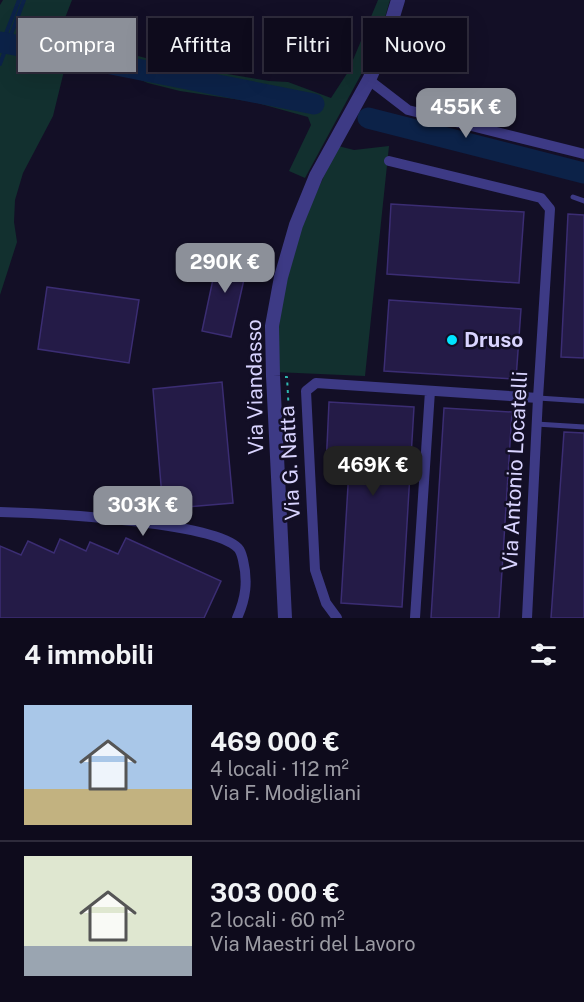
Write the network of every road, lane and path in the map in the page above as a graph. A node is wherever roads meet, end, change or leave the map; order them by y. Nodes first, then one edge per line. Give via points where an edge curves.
1 (398, 0) edge
2 (369, 80) junction
3 (584, 154) edge
4 (388, 161) dead end
5 (573, 197) dead end
6 (584, 201) edge
7 (430, 391) junction
8 (538, 398) junction
9 (584, 401) edge
10 (536, 424) junction
11 (584, 427) edge
12 (0, 512) edge
13 (237, 618) edge
14 (285, 618) edge
15 (337, 618) edge
16 (415, 618) edge
17 (527, 618) edge

1 - 2 street, Via Viandasso
2 - 3 street via 408,110
2 - 14 street, Via Viandasso via 316,176 296,225 272,326
4 - 8 street, Via Antonio Locatelli via 541,198 550,209
5 - 6 lane
7 - 8 street, Via G. Natta
7 - 15 street, Via G. Natta via 316,383 306,391 315,570 326,603
7 - 16 street
8 - 9 lane
8 - 10 street, Via Antonio Locatelli
10 - 11 lane
10 - 17 street, Via Antonio Locatelli
12 - 13 street via 151,523 226,539 240,550 247,575

